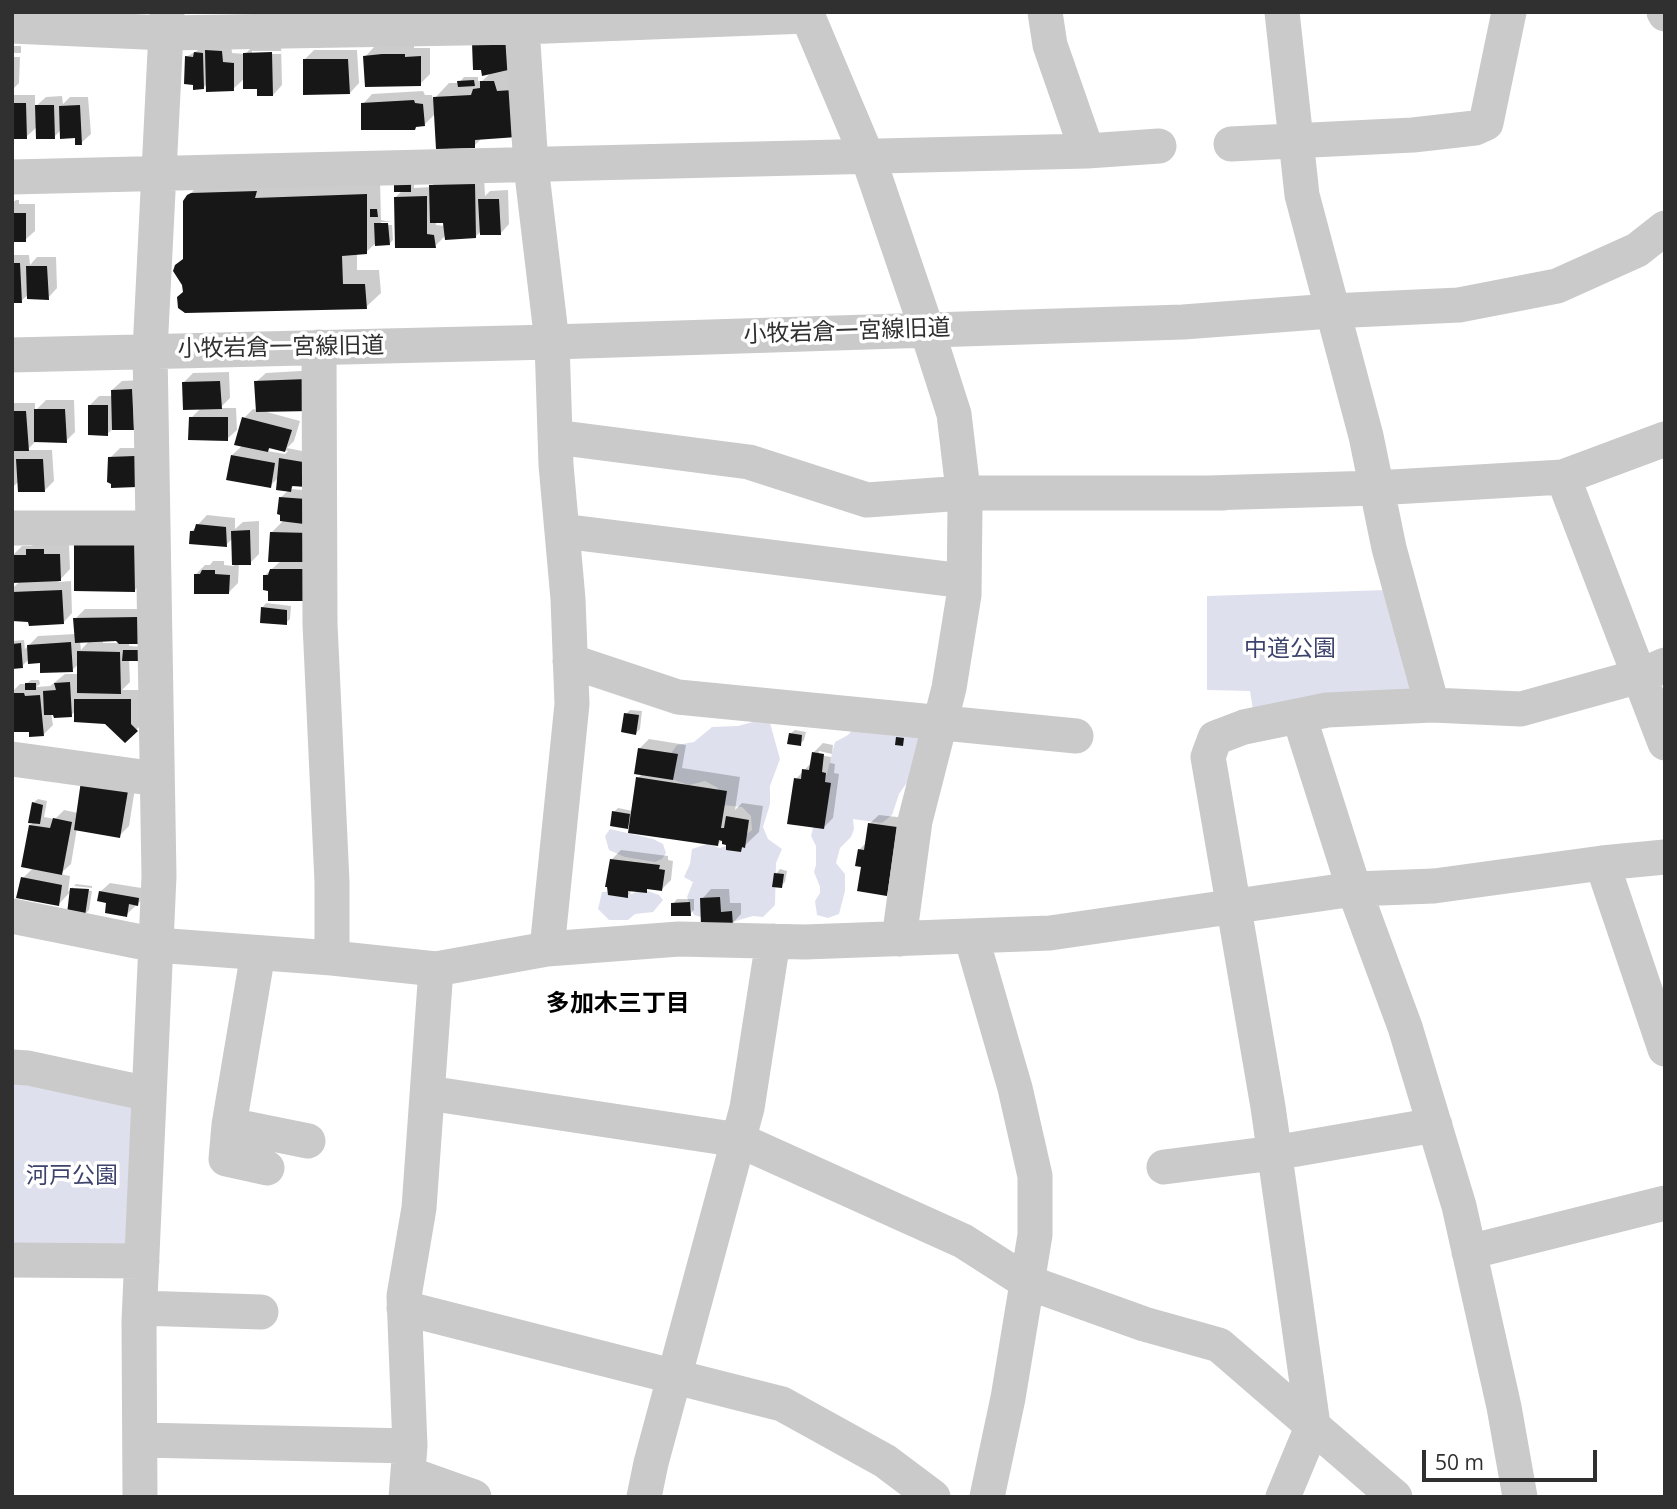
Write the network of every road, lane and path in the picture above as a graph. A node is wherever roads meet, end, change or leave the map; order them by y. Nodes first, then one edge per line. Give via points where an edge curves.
1 (1045, 12) edge
2 (1282, 12) edge
3 (1509, 12) edge
4 (806, 14) edge
5 (522, 19) edge
6 (167, 23) edge
7 (12, 26) edge
8 (1296, 141) junction
9 (1231, 144) dead end
10 (1159, 146) dead end
11 (1087, 151) junction
12 (867, 156) junction
13 (531, 166) junction
14 (159, 174) junction
15 (12, 177) edge
16 (1665, 228) edge
17 (1331, 311) junction
18 (927, 330) junction
19 (552, 342) junction
20 (319, 347) junction
21 (150, 352) junction
22 (12, 355) edge
23 (555, 437) junction
24 (1665, 439) edge
25 (1563, 477) junction
26 (1376, 488) junction
27 (963, 493) junction
28 (12, 528) edge
29 (153, 528) junction
30 (562, 531) junction
31 (964, 581) junction
32 (570, 661) junction
33 (1652, 671) edge
34 (1432, 705) junction
35 (1299, 716) junction
36 (941, 722) junction
37 (1076, 736) dead end
38 (1665, 743) edge
39 (12, 759) edge
40 (157, 779) junction
41 (1665, 857) edge
42 (1602, 863) junction
43 (1354, 889) junction
44 (1234, 906) junction
45 (12, 916) edge
46 (971, 936) junction
47 (898, 939) junction
48 (773, 941) junction
49 (156, 945) junction
50 (547, 949) junction
51 (258, 953) junction
52 (332, 958) junction
53 (436, 969) junction
54 (1665, 1049) edge
55 (12, 1067) edge
56 (428, 1093) junction
57 (149, 1094) junction
58 (229, 1125) junction
59 (1435, 1125) junction
60 (739, 1140) junction
61 (308, 1141) dead end
62 (1274, 1153) junction
63 (1164, 1167) dead end
64 (267, 1168) dead end
65 (1665, 1203) edge
66 (1469, 1252) junction
67 (12, 1260) edge
68 (142, 1261) junction
69 (1027, 1282) junction
70 (140, 1308) junction
71 (404, 1308) junction
72 (261, 1312) dead end
73 (675, 1375) junction
74 (1313, 1425) junction
75 (140, 1440) junction
76 (409, 1472) edge
77 (140, 1497) edge
78 (474, 1497) edge
79 (644, 1497) edge
80 (933, 1497) edge
81 (987, 1497) edge
82 (1283, 1497) edge
83 (1395, 1497) edge
84 (1520, 1497) edge

1 - 11 street via 1050,45
2 - 8 street
3 - 8 street via 1486,123 1413,135
4 - 5 street
4 - 12 street
5 - 6 street
5 - 13 street
6 - 7 street
6 - 14 street
8 - 9 street
8 - 17 street via 1302,195
10 - 11 street
11 - 12 street
12 - 13 street
12 - 18 street
13 - 14 street
13 - 19 street
14 - 15 street
14 - 21 street
16 - 17 street, 小牧岩倉一宮線旧道 via 1637,250 1557,286 1459,305
17 - 18 street, 小牧岩倉一宮線旧道 via 1183,322
17 - 26 street
18 - 19 street, 小牧岩倉一宮線旧道
18 - 27 street via 954,414
19 - 20 street, 小牧岩倉一宮線旧道
19 - 23 street
20 - 21 street, 小牧岩倉一宮線旧道
20 - 52 street via 320,624
21 - 22 street, 小牧岩倉一宮線旧道
21 - 29 street
23 - 27 street via 750,462 867,500
23 - 30 street
24 - 25 street
25 - 26 street
25 - 33 street
26 - 27 street
26 - 34 street
27 - 31 street
28 - 29 street
29 - 40 street
30 - 31 street
30 - 32 street
31 - 36 street
32 - 36 street via 678,697
32 - 50 street via 572,704
33 - 34 street via 1521,709
33 - 38 street
34 - 35 street via 1327,710
35 - 43 street
35 - 44 street via 1215,738 1208,757
36 - 37 street
36 - 47 street via 915,821
39 - 40 street
40 - 49 street
41 - 42 street
42 - 43 street via 1434,886
42 - 54 street
43 - 44 street
43 - 59 street
44 - 46 street via 1051,933
44 - 62 street
45 - 49 street
46 - 47 street
46 - 69 street via 1035,1176 1035,1236
47 - 48 street
48 - 50 street via 679,939
48 - 60 street
49 - 51 street
49 - 57 street
50 - 53 street
51 - 52 street
51 - 58 street
52 - 53 street
53 - 56 street
55 - 57 street
56 - 60 street
56 - 71 street
57 - 68 street
58 - 61 street
58 - 64 street via 226,1159
59 - 62 street
59 - 66 street
60 - 69 street via 963,1241
60 - 73 street
62 - 63 street
62 - 74 street
65 - 66 street
66 - 84 street
67 - 68 street
68 - 70 street
69 - 74 street via 1219,1345
69 - 81 street
70 - 72 street
70 - 75 street
71 - 73 street
71 - 76 street
73 - 79 street
73 - 80 street via 782,1404 885,1461
74 - 82 street
74 - 83 street
75 - 76 street
75 - 77 street
76 - 78 street

